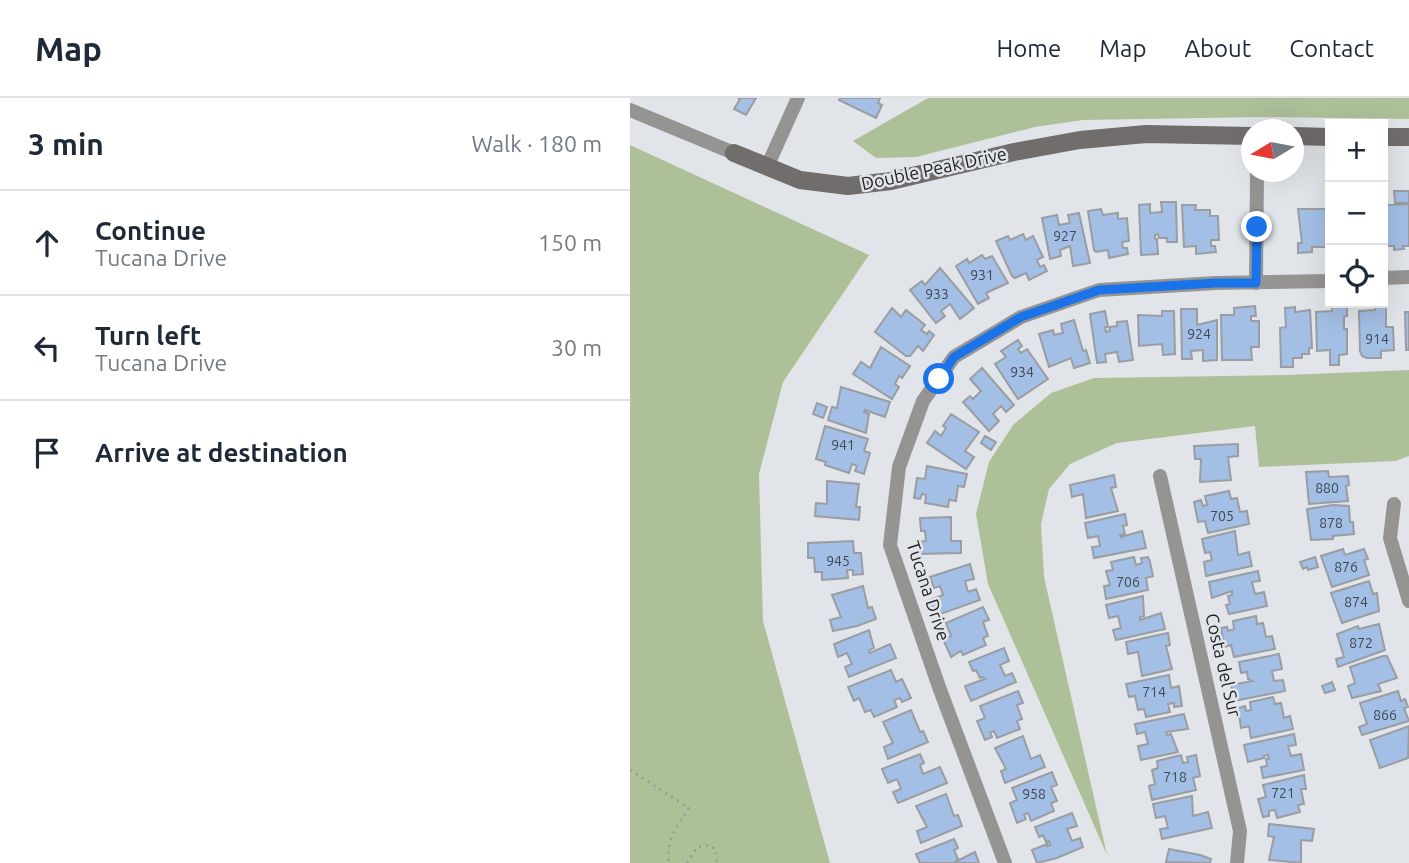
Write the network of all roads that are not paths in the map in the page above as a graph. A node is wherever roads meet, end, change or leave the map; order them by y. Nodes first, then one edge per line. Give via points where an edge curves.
1 (798, 98) edge
2 (630, 110) edge
3 (1241, 136) edge
4 (1304, 136) edge
5 (1325, 137) edge
6 (1388, 137) edge
7 (1409, 137) edge
8 (734, 153) joint
9 (766, 167) junction
10 (1257, 182) edge
11 (1409, 276) edge
12 (1388, 278) edge
13 (1325, 281) edge
14 (1256, 283) junction
15 (1160, 476) dead end
16 (1394, 504) dead end
17 (1409, 601) edge
18 (1005, 863) edge
19 (1237, 863) edge

1 - 9 street
2 - 8 street, Double Peak Drive
3 - 9 street, Double Peak Drive via 1114,136 1045,145 891,181 848,186 800,180
4 - 5 street
6 - 7 street
8 - 9 street, Double Peak Drive
10 - 14 street
11 - 12 street
13 - 14 street, Tucana Drive
14 - 18 street, Tucana Drive via 1099,290 1021,317 954,357 923,401 899,467 890,545
15 - 19 street, Costa del Sur via 1240,831
16 - 17 street via 1390,538

